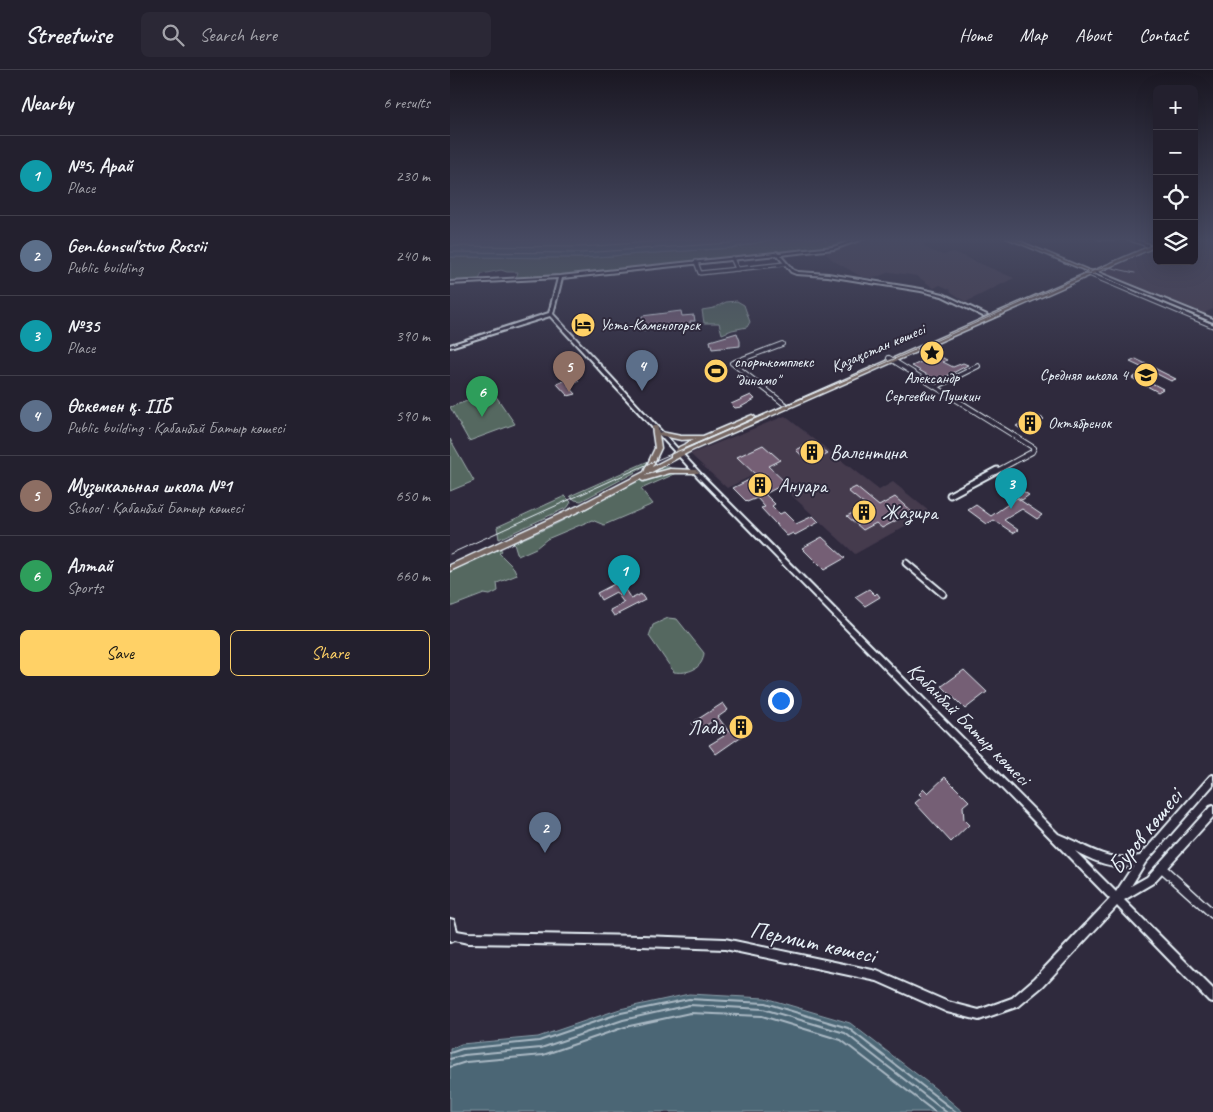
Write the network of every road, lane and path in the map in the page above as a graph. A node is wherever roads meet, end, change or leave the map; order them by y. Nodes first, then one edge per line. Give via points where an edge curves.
1 (560, 287) edge
2 (894, 287) edge
3 (1055, 287) edge
4 (1057, 287) edge
5 (1120, 287) edge
6 (1134, 287) edge
7 (557, 289) joint
8 (1049, 290) junction
9 (551, 314) junction
10 (988, 317) junction
11 (1212, 319) edge
12 (1213, 326) edge
13 (782, 344) dead end
14 (450, 346) edge
15 (891, 360) junction
16 (978, 366) dead end
17 (936, 387) junction
18 (786, 405) junction
19 (655, 427) junction
20 (661, 434) junction
21 (705, 437) junction
22 (679, 454) junction
23 (646, 473) junction
24 (698, 474) junction
25 (627, 483) junction
26 (950, 495) dead end
27 (906, 563) dead end
28 (450, 568) edge
29 (942, 594) dead end
30 (1213, 779) edge
31 (1213, 810) edge
32 (1056, 837) junction
33 (1142, 860) junction
34 (1161, 868) junction
35 (1116, 899) junction
36 (1213, 914) edge
37 (450, 924) edge
38 (452, 936) edge
39 (1213, 996) edge

1 - 7 street
2 - 10 street via 936,294
3 - 8 main road, Қазақстан көшесі
4 - 8 main road, Қазақстан көшесі
5 - 12 street
6 - 11 street
7 - 9 street
8 - 10 main road, Қазақстан көшесі
9 - 14 street
9 - 19 street
10 - 15 main road, Қазақстан көшесі
13 - 18 street via 732,364
15 - 17 street
15 - 18 main road, Қазақстан көшесі
16 - 17 street
17 - 26 street via 1034,448 1032,452
18 - 21 main road, Қазақстан көшесі
18 - 22 main road, Қазақстан көшесі
19 - 20 street
19 - 23 main road via 658,448
20 - 21 main road via 681,438
20 - 22 street
21 - 22 main road, Қазақстан көшесі via 681,448
22 - 23 main road, Қазақстан көшесі
22 - 24 street, Қабанбай Батыр көшесі
23 - 25 main road, Қазақстан көшесі
24 - 25 main road via 670,471
24 - 32 street, Қабанбай Батыр көшесі
25 - 28 main road, Қазақстан көшесі
27 - 29 street
30 - 33 street, Буров көшесі
31 - 34 street, Буров көшесі
32 - 33 street via 1107,861
32 - 35 street, Қабанбай Батыр көшесі
33 - 35 street, Буров көшесі
34 - 35 street, Буров көшесі via 1150,880
34 - 36 street
35 - 38 street, Пермит көшесі via 1039,982 1015,1002 979,1015 947,1007 877,976 725,944
35 - 39 street, Қабанбай Батыр көшесі
37 - 38 street

